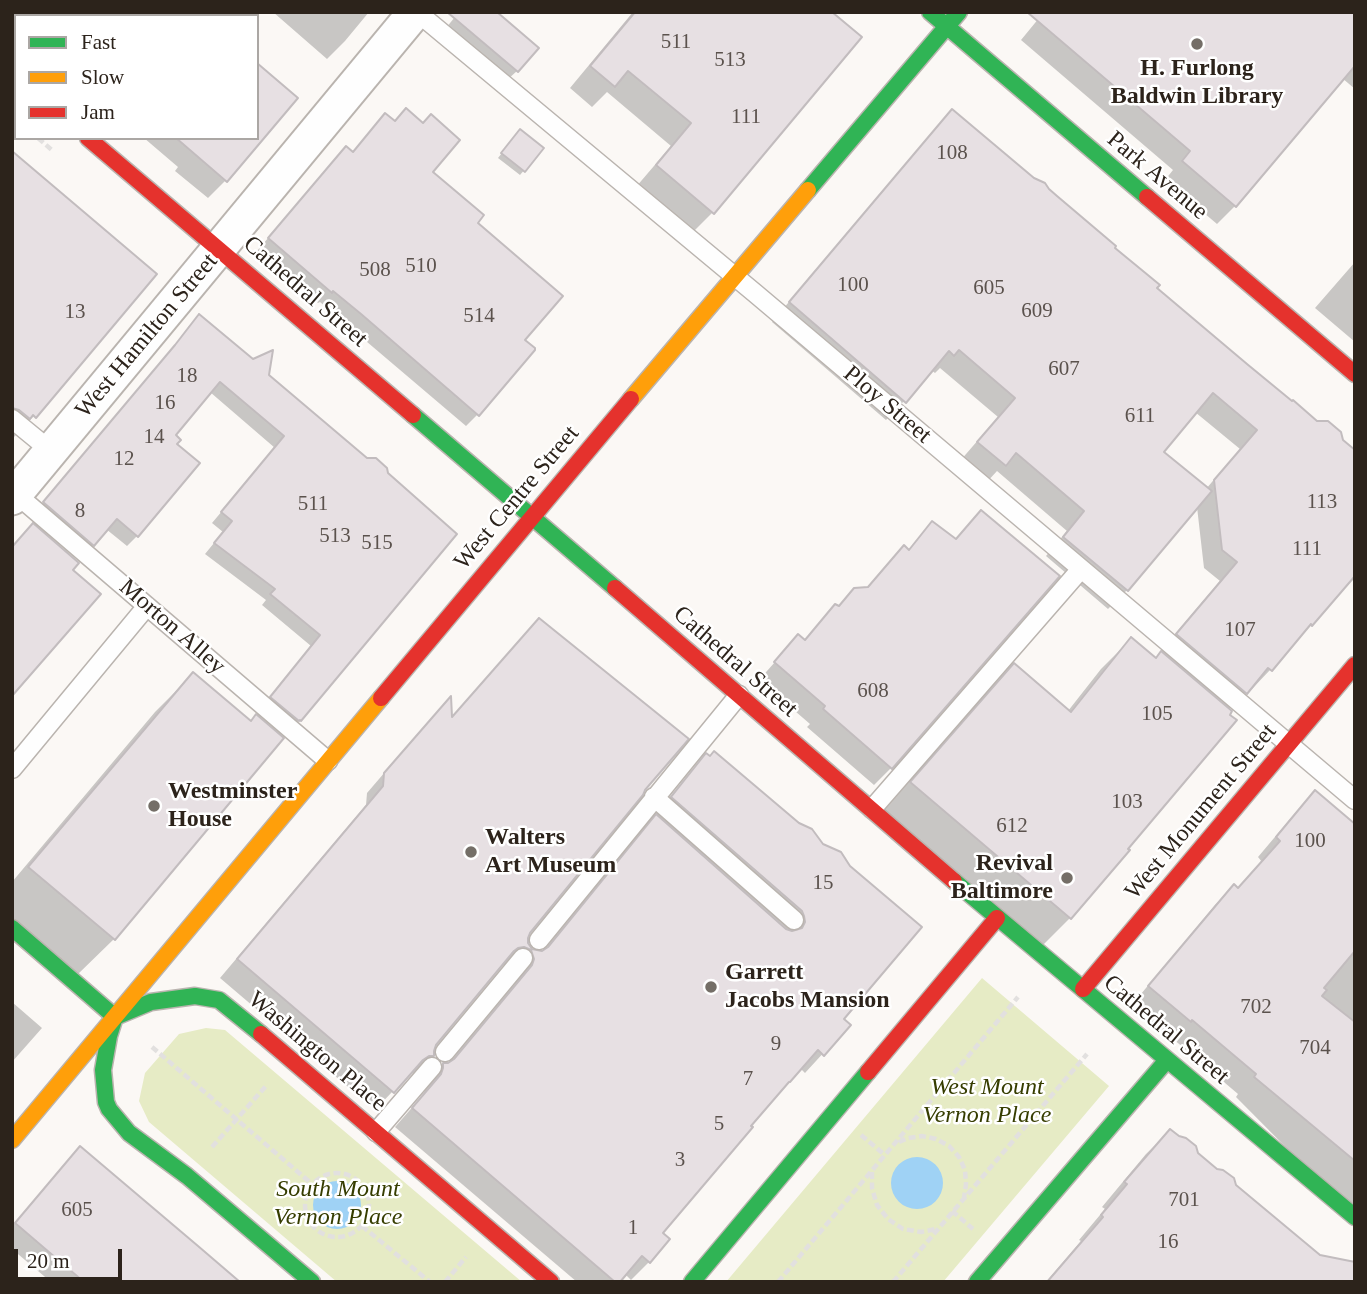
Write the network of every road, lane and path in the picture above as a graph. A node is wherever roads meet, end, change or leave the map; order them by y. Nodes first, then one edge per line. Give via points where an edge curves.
1 (416, 12) edge
2 (930, 12) edge
3 (959, 12) edge
4 (947, 27) junction
5 (90, 140) edge
6 (219, 249) junction
7 (734, 276) junction
8 (1355, 374) edge
9 (12, 419) edge
10 (51, 451) junction
11 (14, 496) edge
12 (531, 517) junction
13 (1081, 569) junction
14 (147, 606) junction
15 (1355, 665) edge
16 (739, 695) junction
17 (1288, 744) junction
18 (328, 761) junction
19 (12, 768) edge
20 (654, 797) junction
21 (1355, 800) edge
22 (872, 809) junction
23 (997, 918) junction
24 (794, 920) dead end
25 (12, 928) edge
26 (538, 940) dead end
27 (523, 958) dead end
28 (1083, 989) junction
29 (1018, 997) dead end
30 (115, 1017) junction
31 (152, 1047) dead end
32 (445, 1052) dead end
33 (1087, 1054) dead end
34 (290, 1059) junction
35 (1167, 1060) junction
36 (432, 1067) dead end
37 (236, 1120) junction
38 (855, 1130) dead end
39 (376, 1132) junction
40 (12, 1140) edge
41 (895, 1144) junction
42 (885, 1155) junction
43 (872, 1171) junction
44 (187, 1176) junction
45 (312, 1184) junction
46 (964, 1198) junction
47 (953, 1212) junction
48 (1355, 1217) edge
49 (362, 1226) junction
50 (938, 1229) junction
51 (981, 1236) dead end
52 (312, 1282) edge
53 (430, 1282) edge
54 (551, 1282) edge
55 (692, 1282) edge
56 (778, 1282) edge
57 (893, 1282) edge
58 (977, 1282) edge

1 - 6 street, West Hamilton Street
1 - 7 lane, Ploy Street
2 - 4 main road, Park Avenue
3 - 4 main road, West Centre Street
4 - 7 main road, West Centre Street
4 - 8 main road, Park Avenue
5 - 6 main road, Cathedral Street
6 - 10 street, West Hamilton Street
6 - 12 main road, Cathedral Street
7 - 12 main road, West Centre Street
7 - 13 lane, Ploy Street
9 - 10 lane
10 - 11 street, West Hamilton Street
11 - 14 lane, Morton Alley
12 - 16 main road, Cathedral Street
12 - 18 main road, West Centre Street
13 - 17 lane, Ploy Street
13 - 22 lane
14 - 18 lane, Morton Alley
14 - 19 lane
15 - 17 main road, West Monument Street
16 - 20 lane
16 - 22 main road, Cathedral Street
17 - 21 lane, Ploy Street
17 - 28 main road, West Monument Street
18 - 30 main road, West Centre Street
20 - 24 lane
20 - 26 lane
22 - 23 main road, Cathedral Street
23 - 28 main road, Cathedral Street
23 - 55 main road
25 - 30 main road
27 - 32 lane
28 - 35 main road, Cathedral Street
29 - 41 path
30 - 34 main road, Washington Place via 151,1002 203,996 236,1012
30 - 40 main road, West Centre Street
30 - 44 main road via 103,1070 109,1109 129,1133
31 - 37 path
33 - 46 path
34 - 37 path
34 - 39 main road, Washington Place
35 - 48 main road, Cathedral Street
35 - 58 main road
36 - 39 lane
37 - 44 path
37 - 45 path
38 - 42 path
39 - 54 main road, Washington Place
41 - 42 path
41 - 46 path via 922,1136 949,1146 965,1170
42 - 43 path
43 - 50 path via 874,1197 888,1219 912,1231
43 - 56 path
44 - 52 main road
45 - 49 path via 320,1177 342,1173 358,1181 369,1202
45 - 49 path via 304,1203 314,1229 334,1238
46 - 47 path
47 - 50 path
47 - 51 path
49 - 53 path
50 - 57 path

